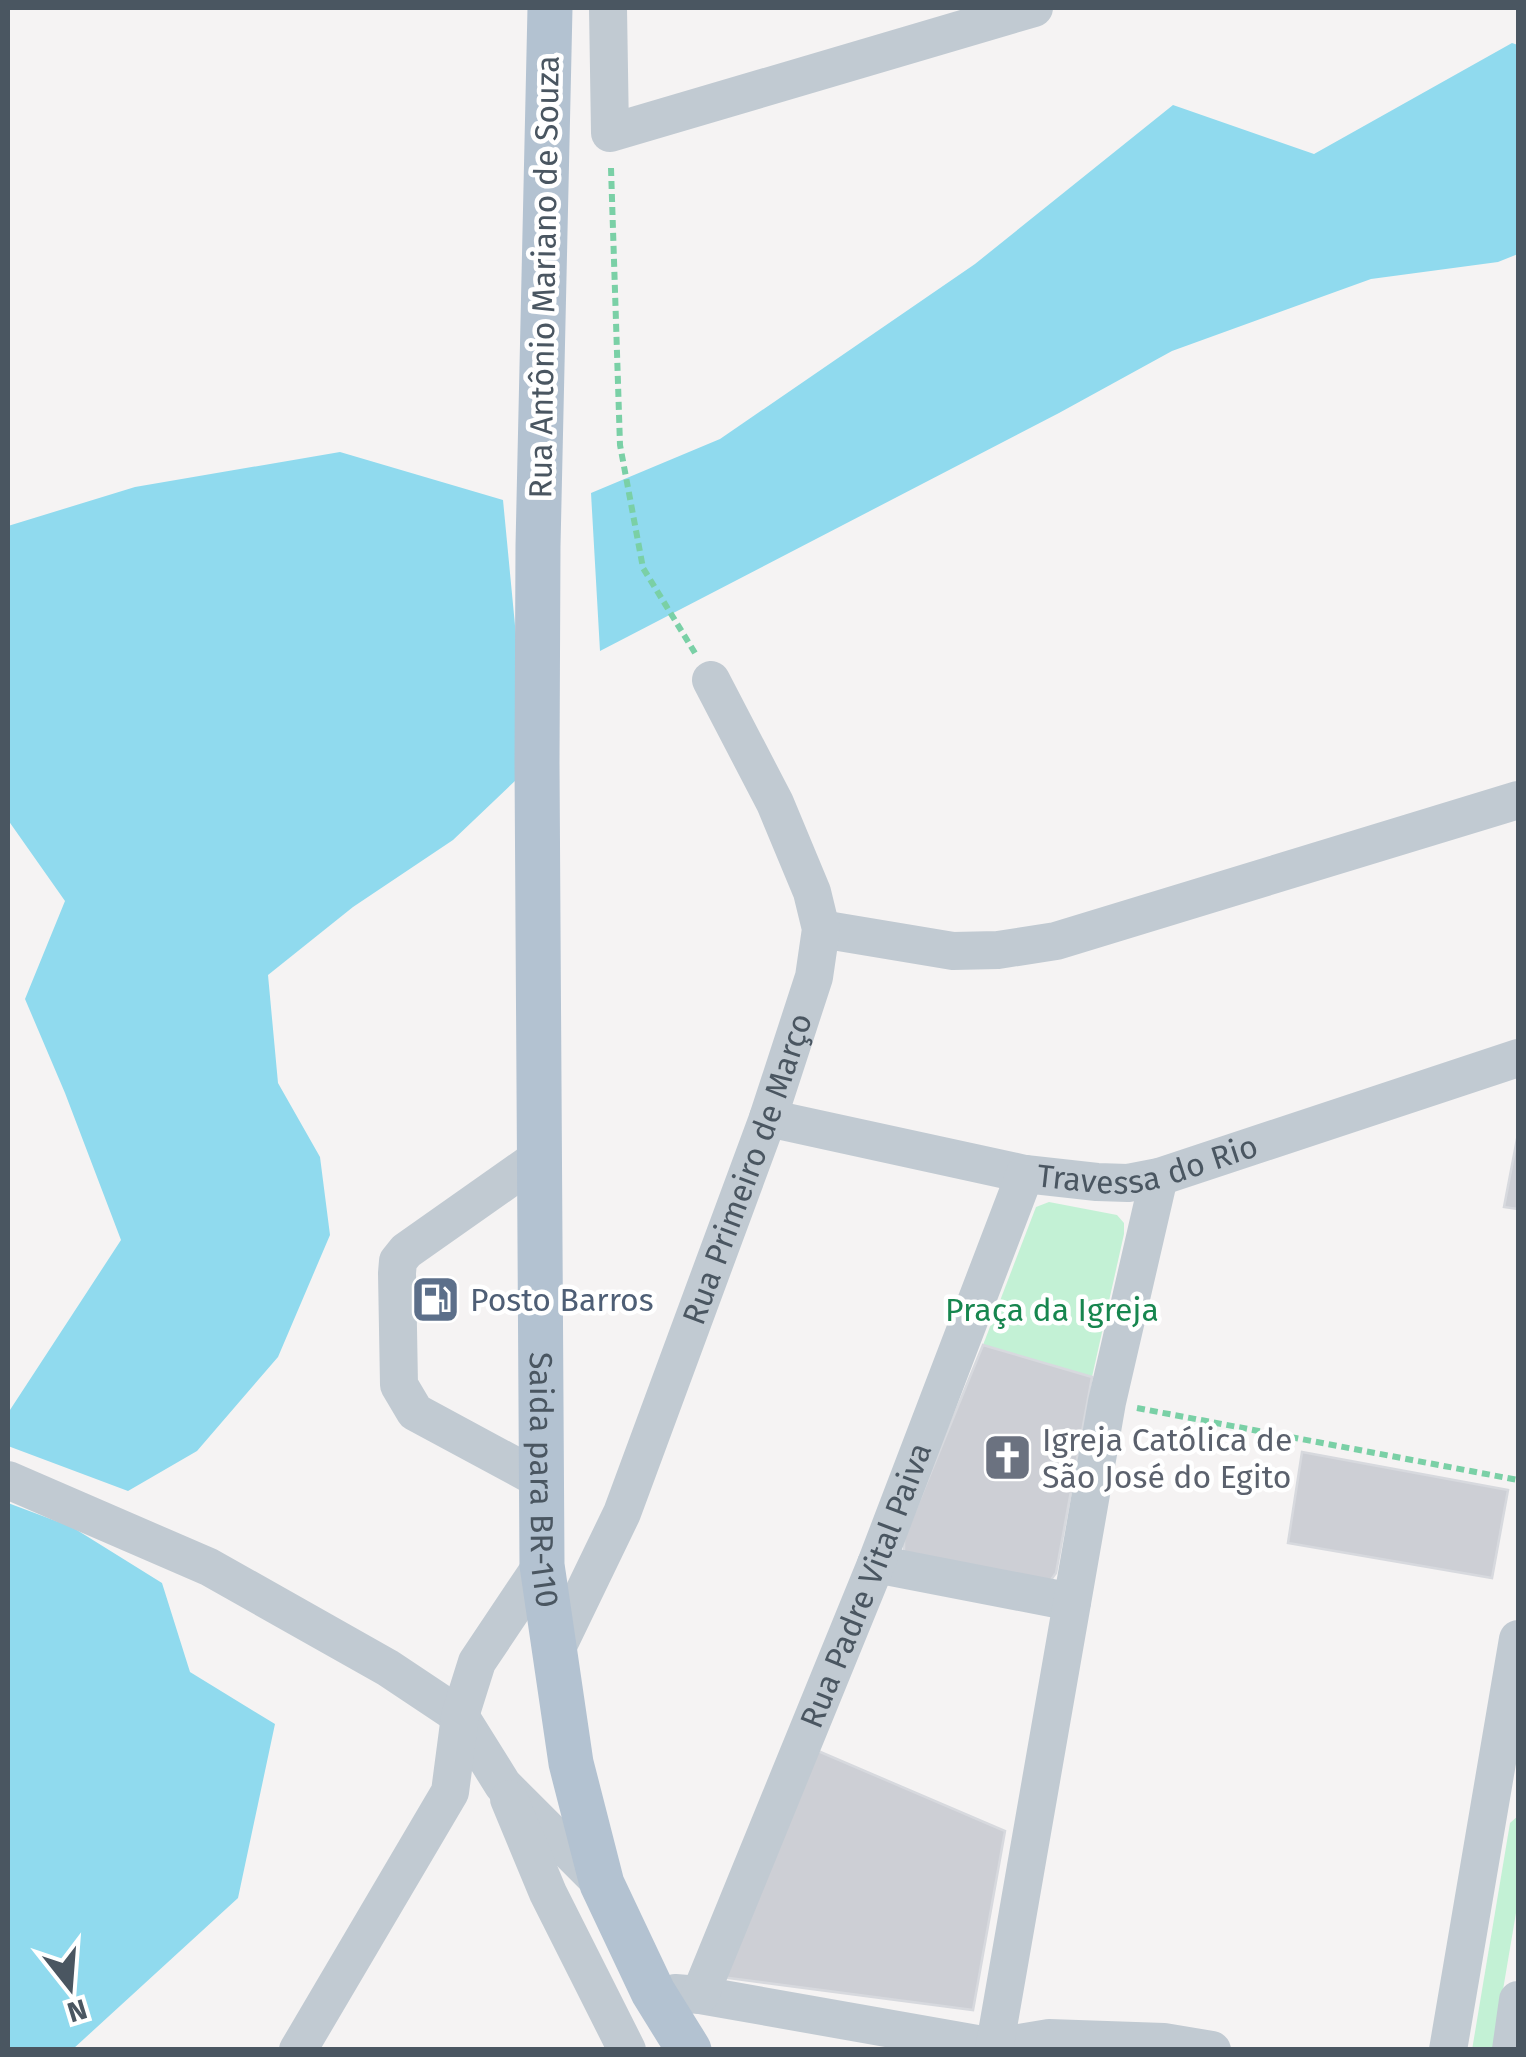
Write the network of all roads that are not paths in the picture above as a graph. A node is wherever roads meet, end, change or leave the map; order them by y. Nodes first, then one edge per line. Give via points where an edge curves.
1 (550, 8) edge
2 (608, 8) edge
3 (1034, 8) edge
4 (712, 680) road end
5 (537, 763) joint
6 (1518, 800) edge
7 (822, 929) junction
8 (1518, 1058) edge
9 (768, 1118) junction
10 (541, 1156) junction
11 (1025, 1174) junction
12 (1159, 1177) junction
13 (8, 1480) edge
14 (542, 1480) junction
15 (876, 1564) junction
16 (542, 1565) junction
17 (1072, 1602) junction
18 (1518, 1639) edge
19 (553, 1656) junction
20 (460, 1716) junction
21 (1506, 1776) edge
22 (503, 1784) junction
23 (602, 1884) junction
24 (653, 1992) junction
25 (700, 1995) junction
26 (1518, 2000) edge
27 (1048, 2044) edge
28 (994, 2048) edge
29 (298, 2050) edge
30 (627, 2050) edge
31 (689, 2050) edge
32 (1212, 2050) edge
33 (1448, 2050) edge
34 (1511, 2050) edge

1 - 5 main road, Rua Antônio Mariano de Souza
2 - 3 street via 610,132
4 - 7 street, Rua Primeiro de Março via 774,803
5 - 10 main road, Saida para BR-110
6 - 7 street via 1056,941 953,951
7 - 9 street, Rua Primeiro de Março via 814,978
8 - 12 street, Travessa do Rio
9 - 11 street, Travessa do Rio
9 - 19 street, Rua Primeiro de Março via 622,1513
10 - 14 main road, Saida para BR-110
10 - 14 street via 406,1251 397,1273 399,1386 405,1400 414,1412
11 - 12 street, Travessa do Rio via 1128,1183
11 - 15 street, Rua Padre Vital Paiva
12 - 17 street via 1107,1402
13 - 20 street via 208,1567
14 - 16 main road, Saida para BR-110
15 - 17 street
15 - 25 street, Rua Padre Vital Paiva
16 - 19 main road, Saida para BR-110
16 - 20 street via 476,1662
17 - 28 street
18 - 21 street
19 - 23 main road, Saida para BR-110
20 - 22 street
20 - 29 street via 450,1792
21 - 33 street
22 - 23 street
22 - 30 street via 548,1893
23 - 24 main road, Saida para BR-110
24 - 25 street
24 - 31 main road, Saida para BR-110
25 - 28 street
26 - 34 street
27 - 28 street
27 - 32 street via 1164,2042

